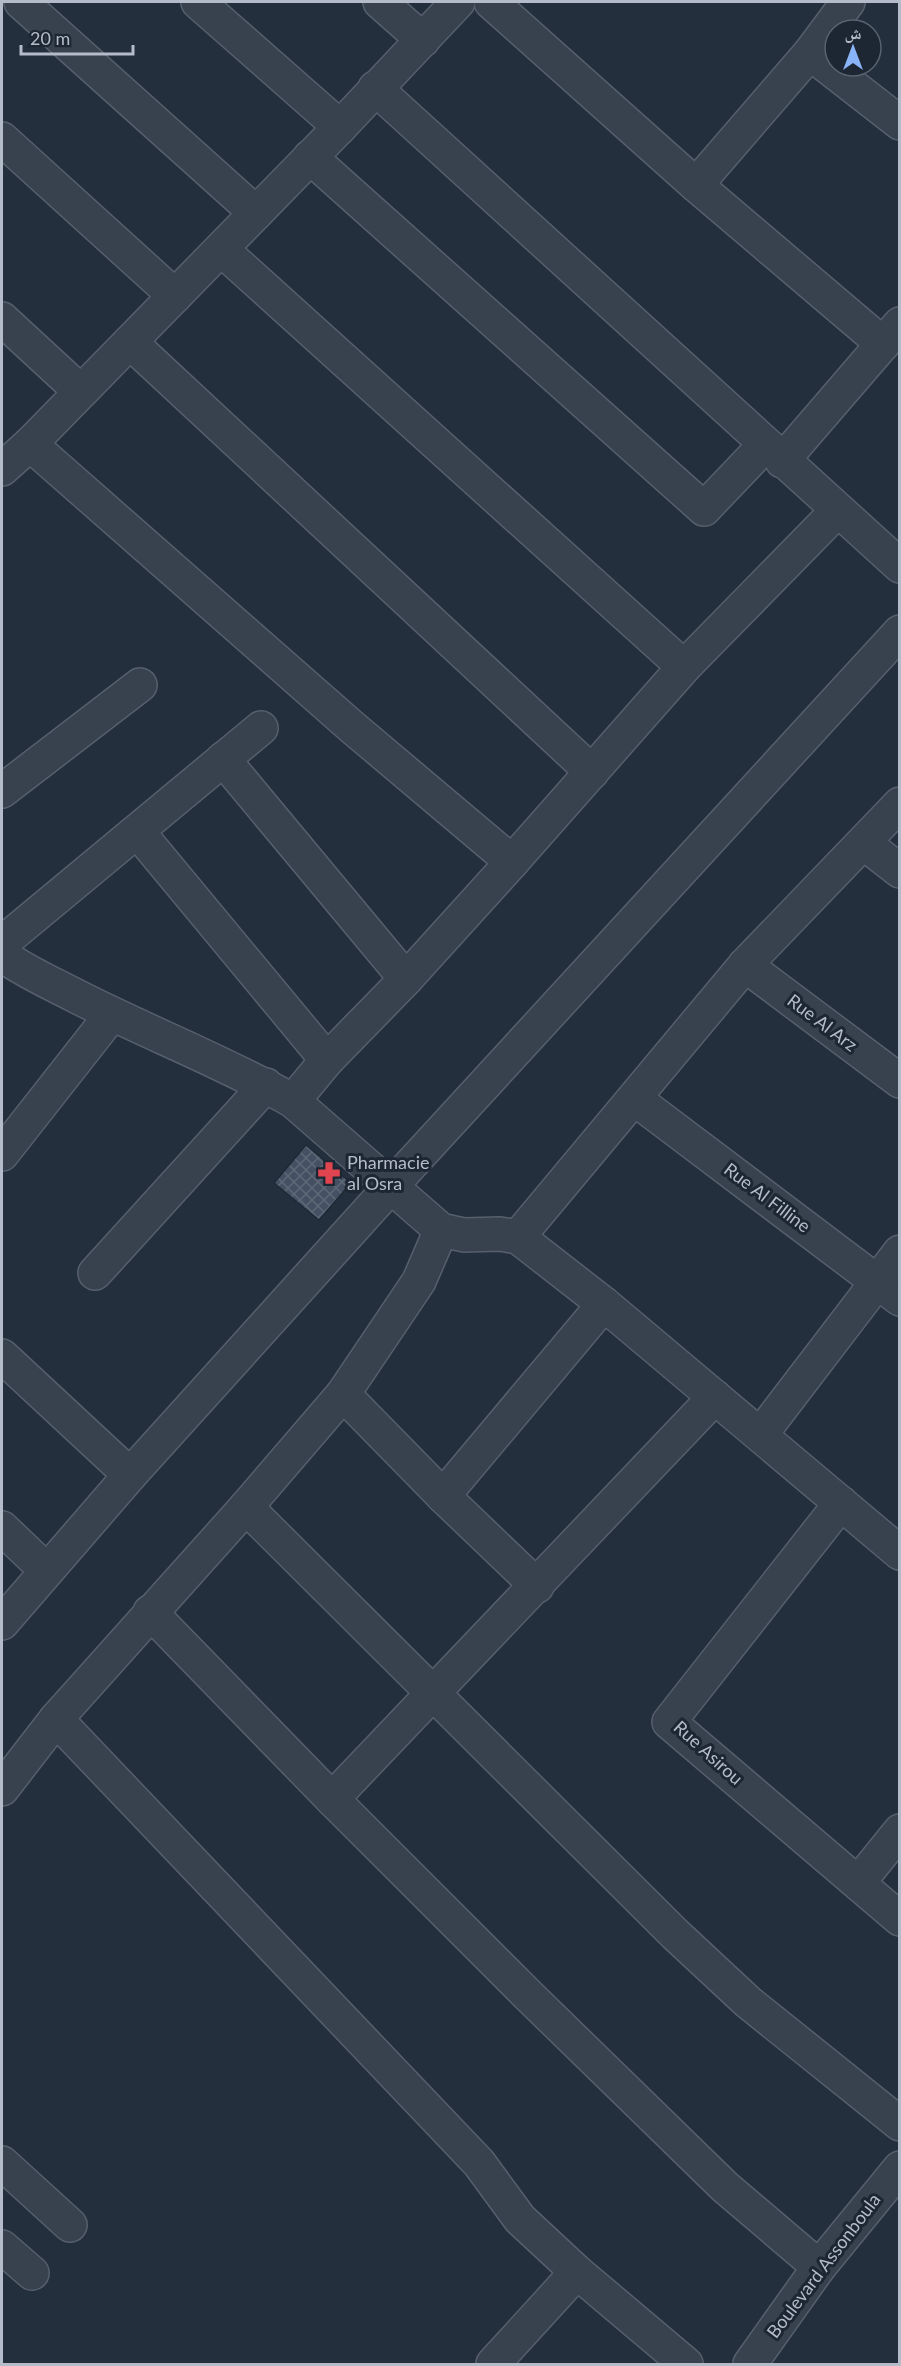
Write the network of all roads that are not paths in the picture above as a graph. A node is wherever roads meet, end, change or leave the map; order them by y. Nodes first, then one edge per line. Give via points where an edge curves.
1 (21, 2) edge
2 (198, 2) edge
3 (380, 2) edge
4 (458, 2) edge
5 (490, 2) edge
6 (848, 2) edge
7 (423, 40) junction
8 (810, 53) junction
9 (375, 88) junction
10 (900, 123) edge
11 (340, 127) junction
12 (2, 139) edge
13 (310, 157) junction
14 (696, 185) junction
15 (256, 213) junction
16 (221, 249) junction
17 (175, 296) junction
18 (2, 319) edge
19 (891, 334) edge
20 (130, 342) junction
21 (80, 391) junction
22 (30, 444) junction
23 (773, 453) junction
24 (2, 470) edge
25 (837, 511) junction
26 (900, 566) edge
27 (900, 632) edge
28 (684, 667) junction
29 (140, 685) dead end
30 (261, 728) dead end
31 (223, 759) junction
32 (592, 772) junction
33 (2, 791) edge
34 (900, 804) edge
35 (138, 832) junction
36 (864, 843) junction
37 (512, 862) junction
38 (900, 871) edge
39 (5, 962) edge
40 (745, 965) junction
41 (406, 979) junction
42 (112, 1014) junction
43 (327, 1060) junction
44 (900, 1081) edge
45 (279, 1093) junction
46 (635, 1099) junction
47 (2, 1154) edge
48 (392, 1185) junction
49 (441, 1230) junction
50 (518, 1237) junction
51 (900, 1252) edge
52 (95, 1273) dead end
53 (888, 1290) edge
54 (604, 1304) junction
55 (2, 1356) edge
56 (343, 1394) junction
57 (715, 1398) junction
58 (761, 1434) junction
59 (130, 1474) junction
60 (443, 1496) junction
61 (841, 1503) junction
62 (246, 1507) junction
63 (2, 1528) edge
64 (900, 1553) edge
65 (46, 1570) junction
66 (537, 1586) junction
67 (150, 1612) junction
68 (2, 1623) edge
69 (433, 1692) junction
70 (56, 1719) junction
71 (2, 1789) edge
72 (332, 1799) junction
73 (900, 1831) edge
74 (858, 1882) junction
75 (900, 1919) edge
76 (900, 2124) edge
77 (2, 2163) edge
78 (900, 2168) edge
79 (70, 2225) dead end
80 (2, 2247) edge
81 (819, 2267) junction
82 (577, 2272) junction
83 (32, 2273) dead end
84 (493, 2364) edge
85 (686, 2364) edge
86 (750, 2364) edge

1 - 15 street
2 - 11 street
3 - 7 street
4 - 7 street
5 - 14 street
6 - 8 street
7 - 9 street
8 - 10 street
8 - 14 street
9 - 11 street
9 - 23 street
11 - 13 street
12 - 17 street
13 - 15 street
13 - 23 street via 704,509
14 - 19 street
15 - 16 street
16 - 17 street
16 - 28 street
17 - 20 street
18 - 21 street
19 - 23 street
20 - 21 street
20 - 32 street
21 - 22 street
22 - 24 street
22 - 37 street
23 - 25 street
25 - 26 street
25 - 28 street
27 - 48 street
28 - 32 street
29 - 33 street
30 - 31 street
31 - 35 street
31 - 41 street
32 - 37 street
34 - 36 street
35 - 39 street
35 - 43 street
36 - 38 street
36 - 40 street
37 - 41 street
39 - 42 street
40 - 44 street, Rue Al Arz
40 - 46 street
41 - 43 street
42 - 45 street
42 - 47 street
43 - 45 street
45 - 48 street
45 - 52 street
46 - 50 street
46 - 53 street, Rue Al Filline
48 - 49 street
48 - 59 street
49 - 50 street
49 - 56 street via 419,1281
50 - 54 street
51 - 53 street
53 - 58 street
54 - 57 street
54 - 60 street
55 - 59 street
56 - 60 street
56 - 62 street
57 - 58 street
57 - 66 street
58 - 61 street
59 - 65 street
60 - 66 street
61 - 64 street
61 - 74 street, Rue Asirou via 669,1722
62 - 67 street
62 - 69 street
63 - 65 street
65 - 68 street
66 - 69 street
67 - 70 street
67 - 72 street
69 - 72 street
69 - 76 street via 748,2002
70 - 71 street
70 - 82 street via 479,2163 520,2219
72 - 81 street via 725,2187
73 - 74 street
74 - 75 street, Rue Asirou
77 - 79 street
78 - 81 street, Boulevard Assonboula
80 - 83 street
81 - 86 street, Boulevard Assonboula
82 - 84 street
82 - 85 street

